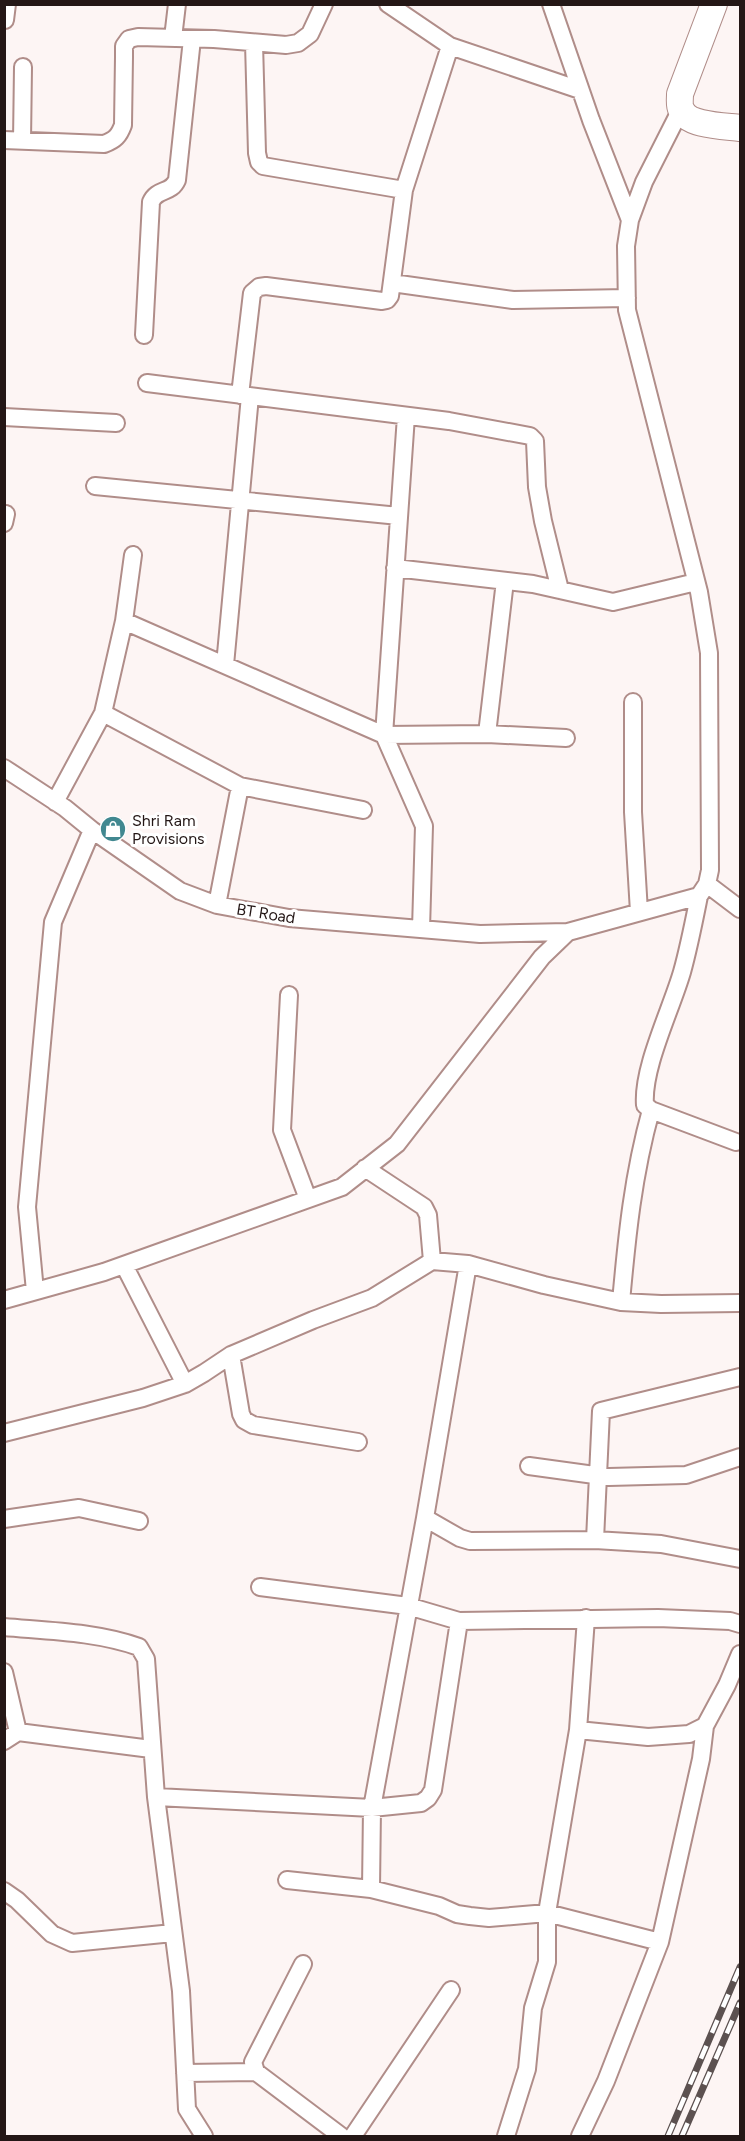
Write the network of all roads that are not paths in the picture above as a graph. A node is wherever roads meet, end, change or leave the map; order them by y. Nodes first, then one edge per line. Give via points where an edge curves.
1 (177, 4) edge
2 (324, 4) edge
3 (388, 4) edge
4 (550, 4) edge
5 (714, 4) edge
6 (172, 38) junction
7 (192, 39) junction
8 (254, 42) junction
9 (450, 46) junction
10 (23, 67) dead end
11 (580, 90) junction
12 (681, 109) junction
13 (741, 128) edge
14 (4, 140) edge
15 (22, 141) junction
16 (404, 190) junction
17 (630, 220) junction
18 (392, 283) junction
19 (627, 298) junction
20 (144, 336) dead end
21 (147, 383) dead end
22 (245, 395) junction
23 (406, 416) junction
24 (4, 417) edge
25 (116, 423) dead end
26 (95, 486) dead end
27 (241, 501) junction
28 (399, 516) junction
29 (133, 555) dead end
30 (395, 568) junction
31 (505, 581) junction
32 (696, 582) junction
33 (560, 590) junction
34 (124, 621) junction
35 (225, 665) junction
36 (633, 702) dead end
37 (103, 713) junction
38 (487, 734) junction
39 (384, 735) junction
40 (566, 738) dead end
41 (4, 768) edge
42 (240, 786) junction
43 (55, 802) junction
44 (363, 810) dead end
45 (92, 830) junction
46 (703, 890) junction
47 (217, 905) junction
48 (741, 909) edge
49 (639, 912) junction
50 (421, 929) junction
51 (568, 932) junction
52 (289, 994) dead end
53 (651, 1110) junction
54 (736, 1142) dead end
55 (365, 1168) junction
56 (308, 1198) junction
57 (432, 1261) junction
58 (468, 1264) junction
59 (124, 1265) junction
60 (35, 1291) junction
61 (4, 1300) edge
62 (621, 1302) junction
63 (741, 1303) edge
64 (231, 1356) junction
65 (741, 1377) edge
66 (185, 1384) junction
67 (4, 1433) edge
68 (358, 1442) dead end
69 (741, 1457) edge
70 (529, 1466) dead end
71 (599, 1476) junction
72 (425, 1518) junction
73 (4, 1520) edge
74 (139, 1521) dead end
75 (595, 1540) junction
76 (741, 1559) edge
77 (260, 1587) dead end
78 (408, 1606) junction
79 (586, 1618) junction
80 (459, 1621) junction
81 (741, 1624) edge
82 (4, 1627) edge
83 (741, 1654) edge
84 (4, 1672) edge
85 (705, 1726) junction
86 (578, 1730) junction
87 (11, 1736) edge
88 (152, 1749) junction
89 (156, 1797) junction
90 (372, 1808) junction
91 (287, 1880) dead end
92 (371, 1889) junction
93 (4, 1891) edge
94 (547, 1913) junction
95 (173, 1933) junction
96 (660, 1942) junction
97 (303, 1964) dead end
98 (451, 1990) dead end
99 (256, 2072) junction
100 (185, 2073) junction
101 (204, 2136) edge
102 (341, 2136) edge
103 (353, 2136) edge
104 (506, 2136) edge
105 (580, 2136) edge

1 - 6 street
2 - 8 street via 310,34 298,43
3 - 9 street
4 - 11 street
5 - 12 main road via 680,94
6 - 7 street
6 - 15 street via 138,37 129,39 124,46 123,125 113,141
7 - 8 street
7 - 20 street via 177,180 174,187 154,195 151,202
8 - 16 street via 257,153 263,166
9 - 11 street
9 - 16 street
10 - 15 street
11 - 17 street
12 - 13 main road via 697,122
12 - 17 street via 644,182
14 - 15 street
16 - 18 street
17 - 19 street
18 - 19 street via 513,300
18 - 22 street via 390,296 382,301 266,286 252,292
19 - 32 street
21 - 22 street
22 - 23 street
22 - 27 street
23 - 28 street
23 - 33 street via 534,438 543,521
24 - 25 street
26 - 27 street
27 - 28 street
27 - 35 street
28 - 30 street
29 - 34 street
30 - 31 street
30 - 39 street
31 - 33 street
31 - 38 street
32 - 33 street via 612,602
32 - 46 street via 708,652 710,870
34 - 35 street
34 - 37 street
35 - 39 street
36 - 49 street via 633,812
37 - 42 street
37 - 43 street
38 - 39 street
38 - 40 street
39 - 50 street via 424,826
41 - 43 street, BT Road
42 - 44 street
42 - 47 street
43 - 45 street, BT Road
45 - 47 street, BT Road via 180,891
45 - 60 street via 53,922 27,1207
46 - 48 street
46 - 49 street
46 - 53 street via 682,971 648,1072 645,1105
47 - 50 street, BT Road via 289,918
49 - 51 street
50 - 51 street, BT Road via 480,934
51 - 55 street via 542,957 397,1144
52 - 56 street via 282,1130
53 - 54 street
53 - 62 street via 630,1206
55 - 56 street via 342,1186
55 - 57 street via 424,1207
56 - 59 street
57 - 58 street
57 - 64 street via 372,1298
58 - 62 street
58 - 72 street
59 - 60 street
59 - 66 street
60 - 61 street
62 - 63 street
64 - 66 street
64 - 68 street via 244,1420 253,1425
65 - 71 street via 601,1411
66 - 67 street
69 - 71 street via 686,1475
70 - 71 street
71 - 75 street
72 - 75 street via 470,1541
72 - 78 street
73 - 74 street via 79,1508
75 - 76 street via 661,1544
77 - 78 street
78 - 80 street
78 - 90 street
79 - 80 street
79 - 81 street
79 - 86 street
80 - 90 street via 433,1790 421,1803
82 - 88 street via 77,1634 139,1647 146,1659
83 - 85 street
84 - 87 street
85 - 86 street via 688,1734 648,1737
85 - 96 street
86 - 94 street
87 - 88 street
88 - 89 street
89 - 90 street
89 - 95 street
90 - 92 street
91 - 92 street
92 - 94 street via 470,1916
93 - 95 street via 52,1934 72,1943
94 - 96 street
94 - 104 street via 547,1962 533,2008 527,2069
95 - 100 street via 181,1991
96 - 105 street via 606,2081
97 - 99 street via 255,2055
98 - 103 street
99 - 100 street
99 - 102 street
100 - 101 street via 187,2109

